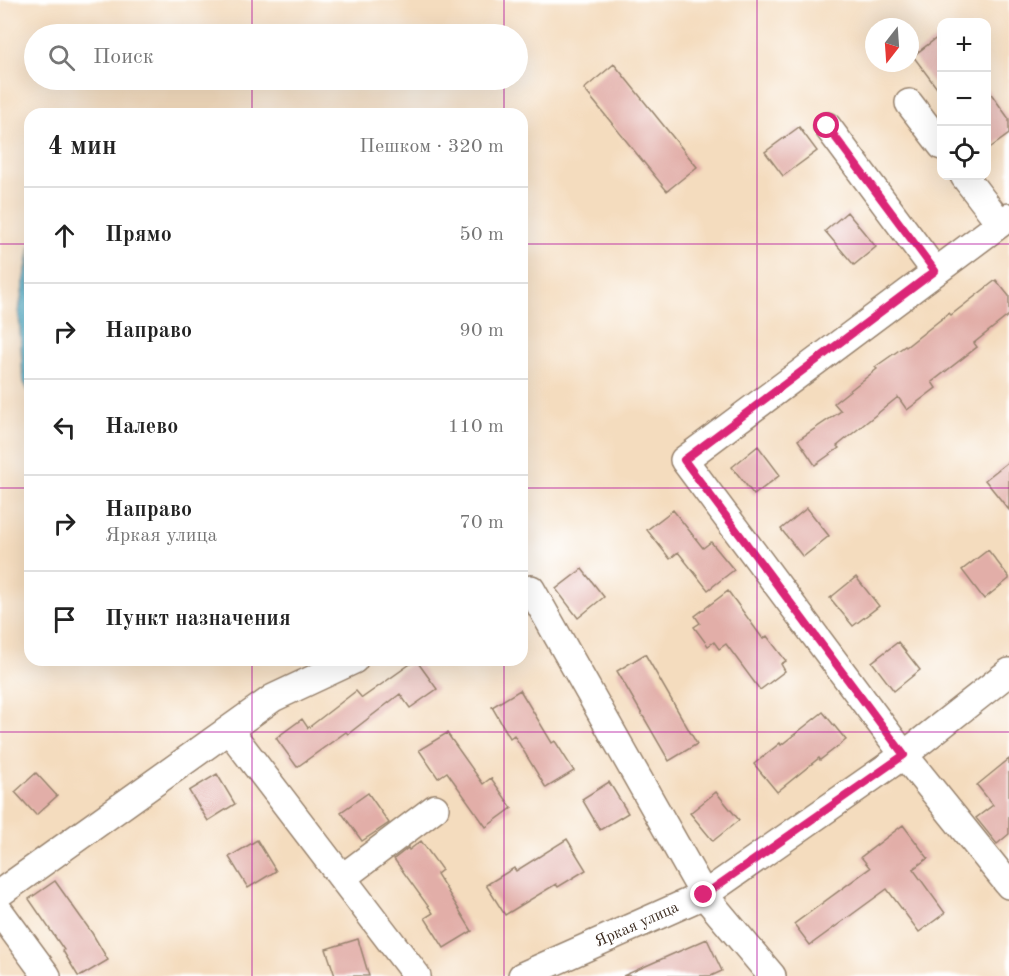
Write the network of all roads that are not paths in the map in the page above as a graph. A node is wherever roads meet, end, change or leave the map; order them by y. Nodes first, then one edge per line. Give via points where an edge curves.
1 (909, 103) dead end
2 (827, 126) dead end
3 (937, 139) edge
4 (968, 180) edge
5 (1004, 220) edge
6 (935, 271) junction
7 (531, 589) dead end
8 (341, 666) edge
9 (1009, 672) edge
10 (229, 730) junction
11 (904, 755) junction
12 (435, 808) dead end
13 (342, 878) junction
14 (1009, 885) edge
15 (0, 893) edge
16 (704, 895) junction
17 (0, 912) edge
18 (47, 976) edge
19 (417, 976) edge
20 (522, 976) edge
21 (772, 976) edge

1 - 3 street
2 - 6 street
4 - 5 street
5 - 6 street
6 - 11 street via 684,460
7 - 16 street
8 - 10 street via 273,698
9 - 11 street, Яркая улица
10 - 13 street
10 - 15 street
11 - 14 street
11 - 16 street, Яркая улица
12 - 13 street
13 - 19 street
16 - 20 street, Яркая улица
16 - 21 street
17 - 18 street

